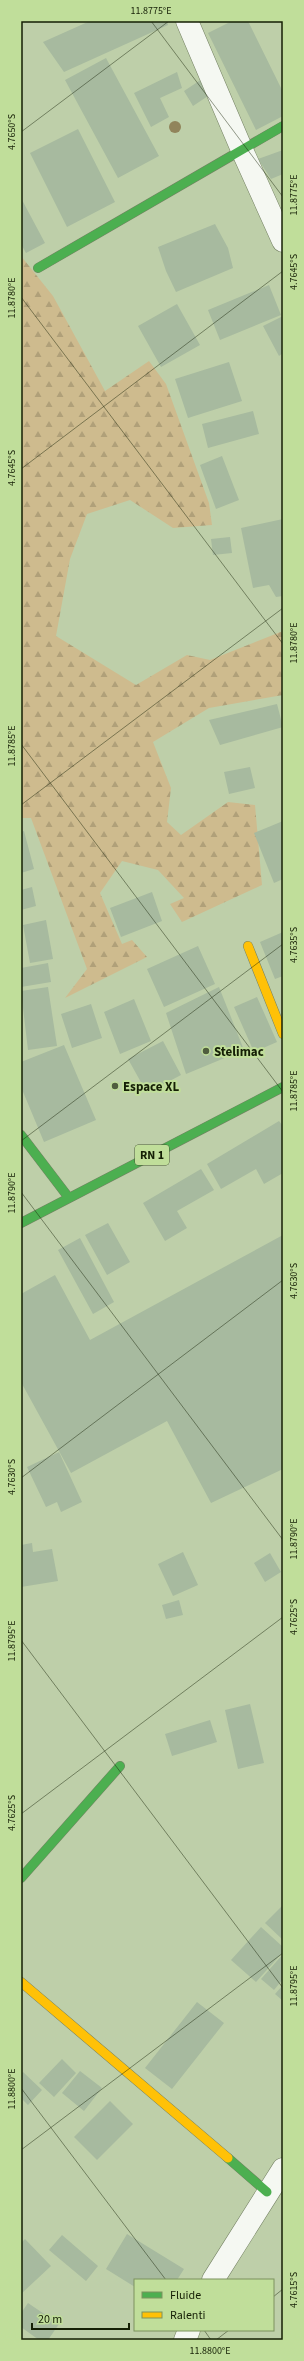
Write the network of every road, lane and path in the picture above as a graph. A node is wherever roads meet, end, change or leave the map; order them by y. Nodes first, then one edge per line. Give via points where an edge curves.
1 (187, 21) edge
2 (283, 126) edge
3 (242, 150) junction
4 (283, 241) edge
5 (38, 268) dead end
6 (248, 946) dead end
7 (283, 1034) edge
8 (283, 1086) edge
9 (21, 1135) edge
10 (70, 1198) junction
11 (21, 1223) edge
12 (120, 1766) dead end
13 (21, 1878) edge
14 (21, 1982) edge
15 (283, 2169) edge
16 (267, 2192) junction
17 (214, 2279) edge

1 - 3 street
2 - 3 main road
3 - 4 street
3 - 5 main road
6 - 7 main road
8 - 10 main road, RN 1
9 - 10 main road
10 - 11 main road, RN 1
12 - 13 main road
14 - 16 main road
15 - 16 street
16 - 17 street

